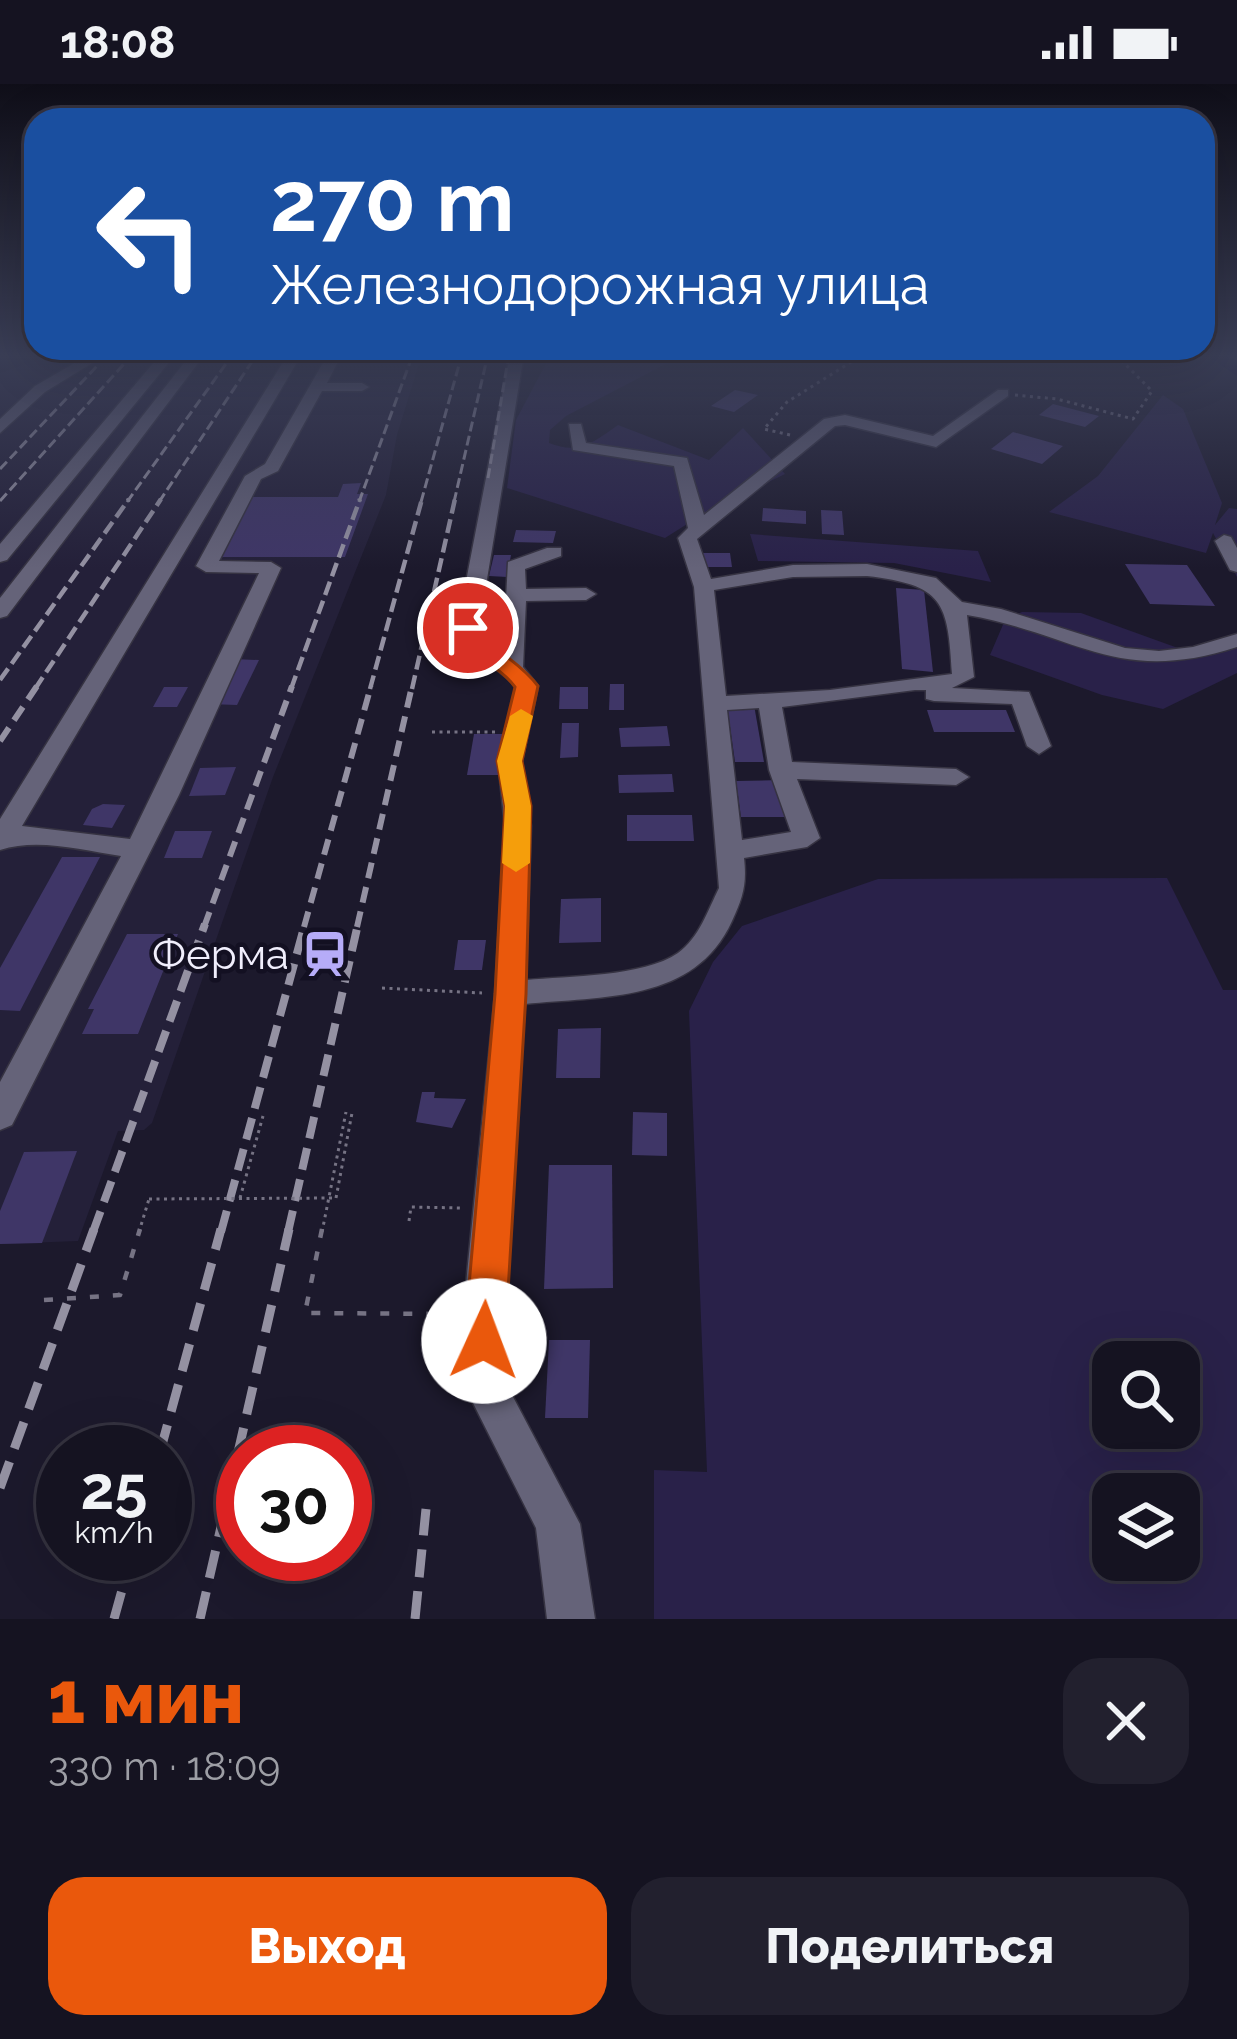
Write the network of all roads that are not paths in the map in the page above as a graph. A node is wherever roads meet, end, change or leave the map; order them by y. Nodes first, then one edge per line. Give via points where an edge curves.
1 (109, 426) edge
2 (143, 426) edge
3 (251, 426) edge
4 (295, 426) edge
5 (504, 426) edge
6 (826, 426) edge
7 (868, 426) edge
8 (958, 426) edge
9 (575, 427) dead end
10 (698, 529) junction
11 (1224, 541) dead end
12 (554, 552) dead end
13 (0, 556) edge
14 (1237, 566) edge
15 (704, 586) junction
16 (586, 594) dead end
17 (516, 595) junction
18 (955, 608) junction
19 (0, 612) edge
20 (1237, 640) edge
21 (512, 668) junction
22 (881, 692) junction
23 (716, 703) junction
24 (770, 703) junction
25 (1039, 746) dead end
26 (781, 770) junction
27 (956, 777) dead end
28 (1, 838) edge
29 (135, 849) junction
30 (731, 851) junction
31 (511, 994) junction
32 (0, 1115) edge
33 (572, 1619) edge

1 - 13 street
2 - 19 street
3 - 28 street
4 - 29 street via 272,467 254,476 206,566 271,568
5 - 21 street via 468,628 473,644
6 - 10 street
7 - 8 street via 936,442
9 - 10 street via 579,447 681,462
10 - 15 street via 687,538
11 - 14 street
12 - 17 street via 515,566
15 - 18 street via 741,574 871,571 927,584
15 - 23 street
16 - 17 street
17 - 21 street
18 - 20 street via 998,611 1124,658 1199,656
18 - 22 street via 964,677
21 - 31 street via 527,686 510,761 518,806
22 - 24 street
22 - 25 street via 1021,697
23 - 24 street
23 - 30 street
24 - 26 street
26 - 27 street
26 - 30 street via 807,838
28 - 29 street via 43,835
29 - 32 street
30 - 31 street via 733,888 688,961 644,979
31 - 33 street via 483,1314 486,1368 493,1401 558,1524

